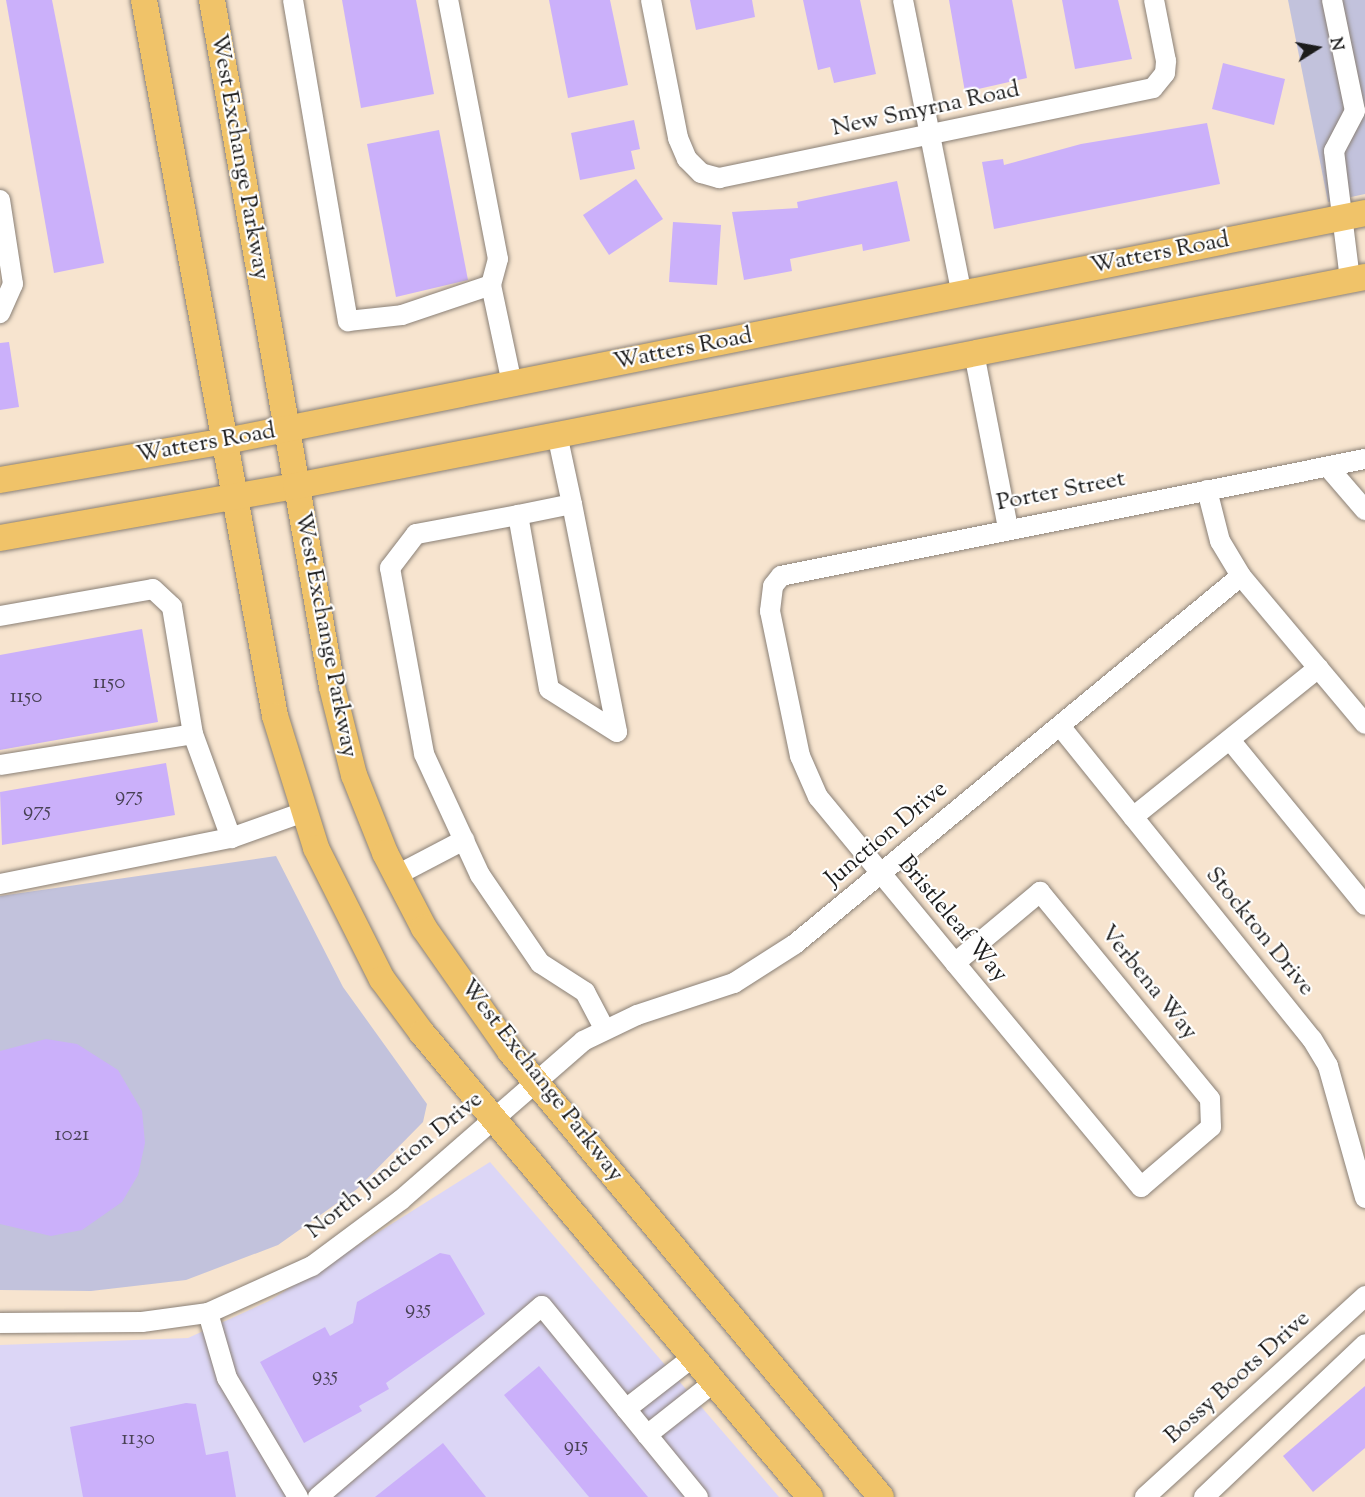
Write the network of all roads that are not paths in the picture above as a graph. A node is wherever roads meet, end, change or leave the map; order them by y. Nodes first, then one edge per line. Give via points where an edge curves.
1 (144, 0) edge
2 (212, 0) edge
3 (293, 0) edge
4 (448, 0) edge
5 (651, 0) edge
6 (903, 0) edge
7 (1154, 0) edge
8 (1332, 0) edge
9 (1355, 130) edge
10 (930, 135) junction
11 (0, 201) edge
12 (1365, 213) edge
13 (1340, 218) junction
14 (1358, 279) edge
15 (491, 285) junction
16 (962, 294) junction
17 (5, 308) edge
18 (974, 353) junction
19 (512, 384) junction
20 (285, 430) junction
21 (557, 434) junction
22 (226, 441) junction
23 (1365, 459) edge
24 (1328, 466) junction
25 (0, 480) edge
26 (296, 486) junction
27 (1207, 490) junction
28 (234, 497) junction
29 (572, 504) junction
30 (1365, 510) edge
31 (518, 515) junction
32 (1008, 528) junction
33 (0, 538) edge
34 (1241, 576) junction
35 (773, 586) joint
36 (0, 616) edge
37 (1318, 668) junction
38 (1365, 724) edge
39 (1060, 726) junction
40 (193, 734) junction
41 (1230, 740) junction
42 (0, 765) edge
43 (304, 812) junction
44 (1133, 817) junction
45 (231, 838) junction
46 (464, 840) junction
47 (881, 873) junction
48 (397, 875) junction
49 (0, 884) edge
50 (1365, 905) edge
51 (955, 963) junction
52 (604, 1028) junction
53 (536, 1082) junction
54 (491, 1121) junction
55 (1141, 1187) joint
56 (1365, 1198) edge
57 (1365, 1296) edge
58 (208, 1313) junction
59 (0, 1323) edge
60 (1365, 1344) edge
61 (693, 1357) junction
62 (714, 1382) junction
63 (626, 1409) junction
64 (647, 1435) junction
65 (1206, 1496) edge
66 (298, 1497) edge
67 (318, 1497) edge
68 (698, 1497) edge
69 (810, 1497) edge
70 (881, 1497) edge
71 (1145, 1497) edge

1 - 22 main road
2 - 20 main road, West Exchange Parkway
3 - 15 street via 348,321 402,315
4 - 15 street via 498,259
5 - 10 street, New Smyrna Road via 678,138 701,173 730,177
6 - 10 street
7 - 10 street, New Smyrna Road via 1166,62 1160,83 1141,93
8 - 9 street via 1355,111
9 - 13 street via 1334,151
10 - 16 street
11 - 17 street via 13,284
12 - 13 main road, Watters Road
13 - 14 street
13 - 16 main road, Watters Road
14 - 18 main road
15 - 19 street
16 - 19 main road, Watters Road
18 - 21 main road
18 - 32 street
19 - 20 main road, Watters Road
20 - 22 main road, Watters Road
20 - 26 main road, West Exchange Parkway
21 - 26 main road
21 - 29 street
22 - 25 main road, Watters Road
22 - 28 main road
23 - 24 street, Porter Street
24 - 27 street, Porter Street
24 - 30 street
26 - 28 main road
26 - 48 main road, West Exchange Parkway via 332,687 354,775
27 - 32 street, Porter Street
27 - 34 street via 1220,541
28 - 33 main road
28 - 43 main road via 275,716
29 - 31 street
29 - 31 street via 617,732 549,689
31 - 46 street via 416,534 390,568 424,754
32 - 35 street, Porter Street via 795,570
34 - 37 street
34 - 39 street, Junction Drive
35 - 47 street, Bristleleaf Way via 770,611 807,776
36 - 40 street via 153,589 172,607
37 - 38 street
37 - 41 street
39 - 44 street, Stockton Drive
39 - 47 street, Junction Drive
40 - 42 street
40 - 45 street
41 - 44 street
41 - 50 street
43 - 45 street
43 - 54 main road via 382,979
44 - 56 street, Stockton Drive via 1323,1057
45 - 49 street
46 - 48 street
46 - 52 street via 480,875 540,963 585,992
47 - 51 street, Bristleleaf Way
47 - 52 street, Junction Drive via 795,944 734,983
48 - 53 main road, West Exchange Parkway via 424,928
51 - 55 street, Bristleleaf Way
51 - 55 street, Verbena Way via 1041,892 1213,1107 1206,1134
52 - 53 street, Junction Drive
53 - 54 street, North Junction Drive
53 - 70 main road, West Exchange Parkway
54 - 58 street, North Junction Drive via 401,1200 312,1266
54 - 61 main road
57 - 71 street, Bossy Boots Drive
58 - 59 street, North Junction Drive via 142,1322
58 - 66 street via 226,1378
60 - 65 street
61 - 62 main road
61 - 63 street
62 - 64 street
62 - 69 main road
63 - 64 street
63 - 67 street via 542,1306
64 - 68 street

